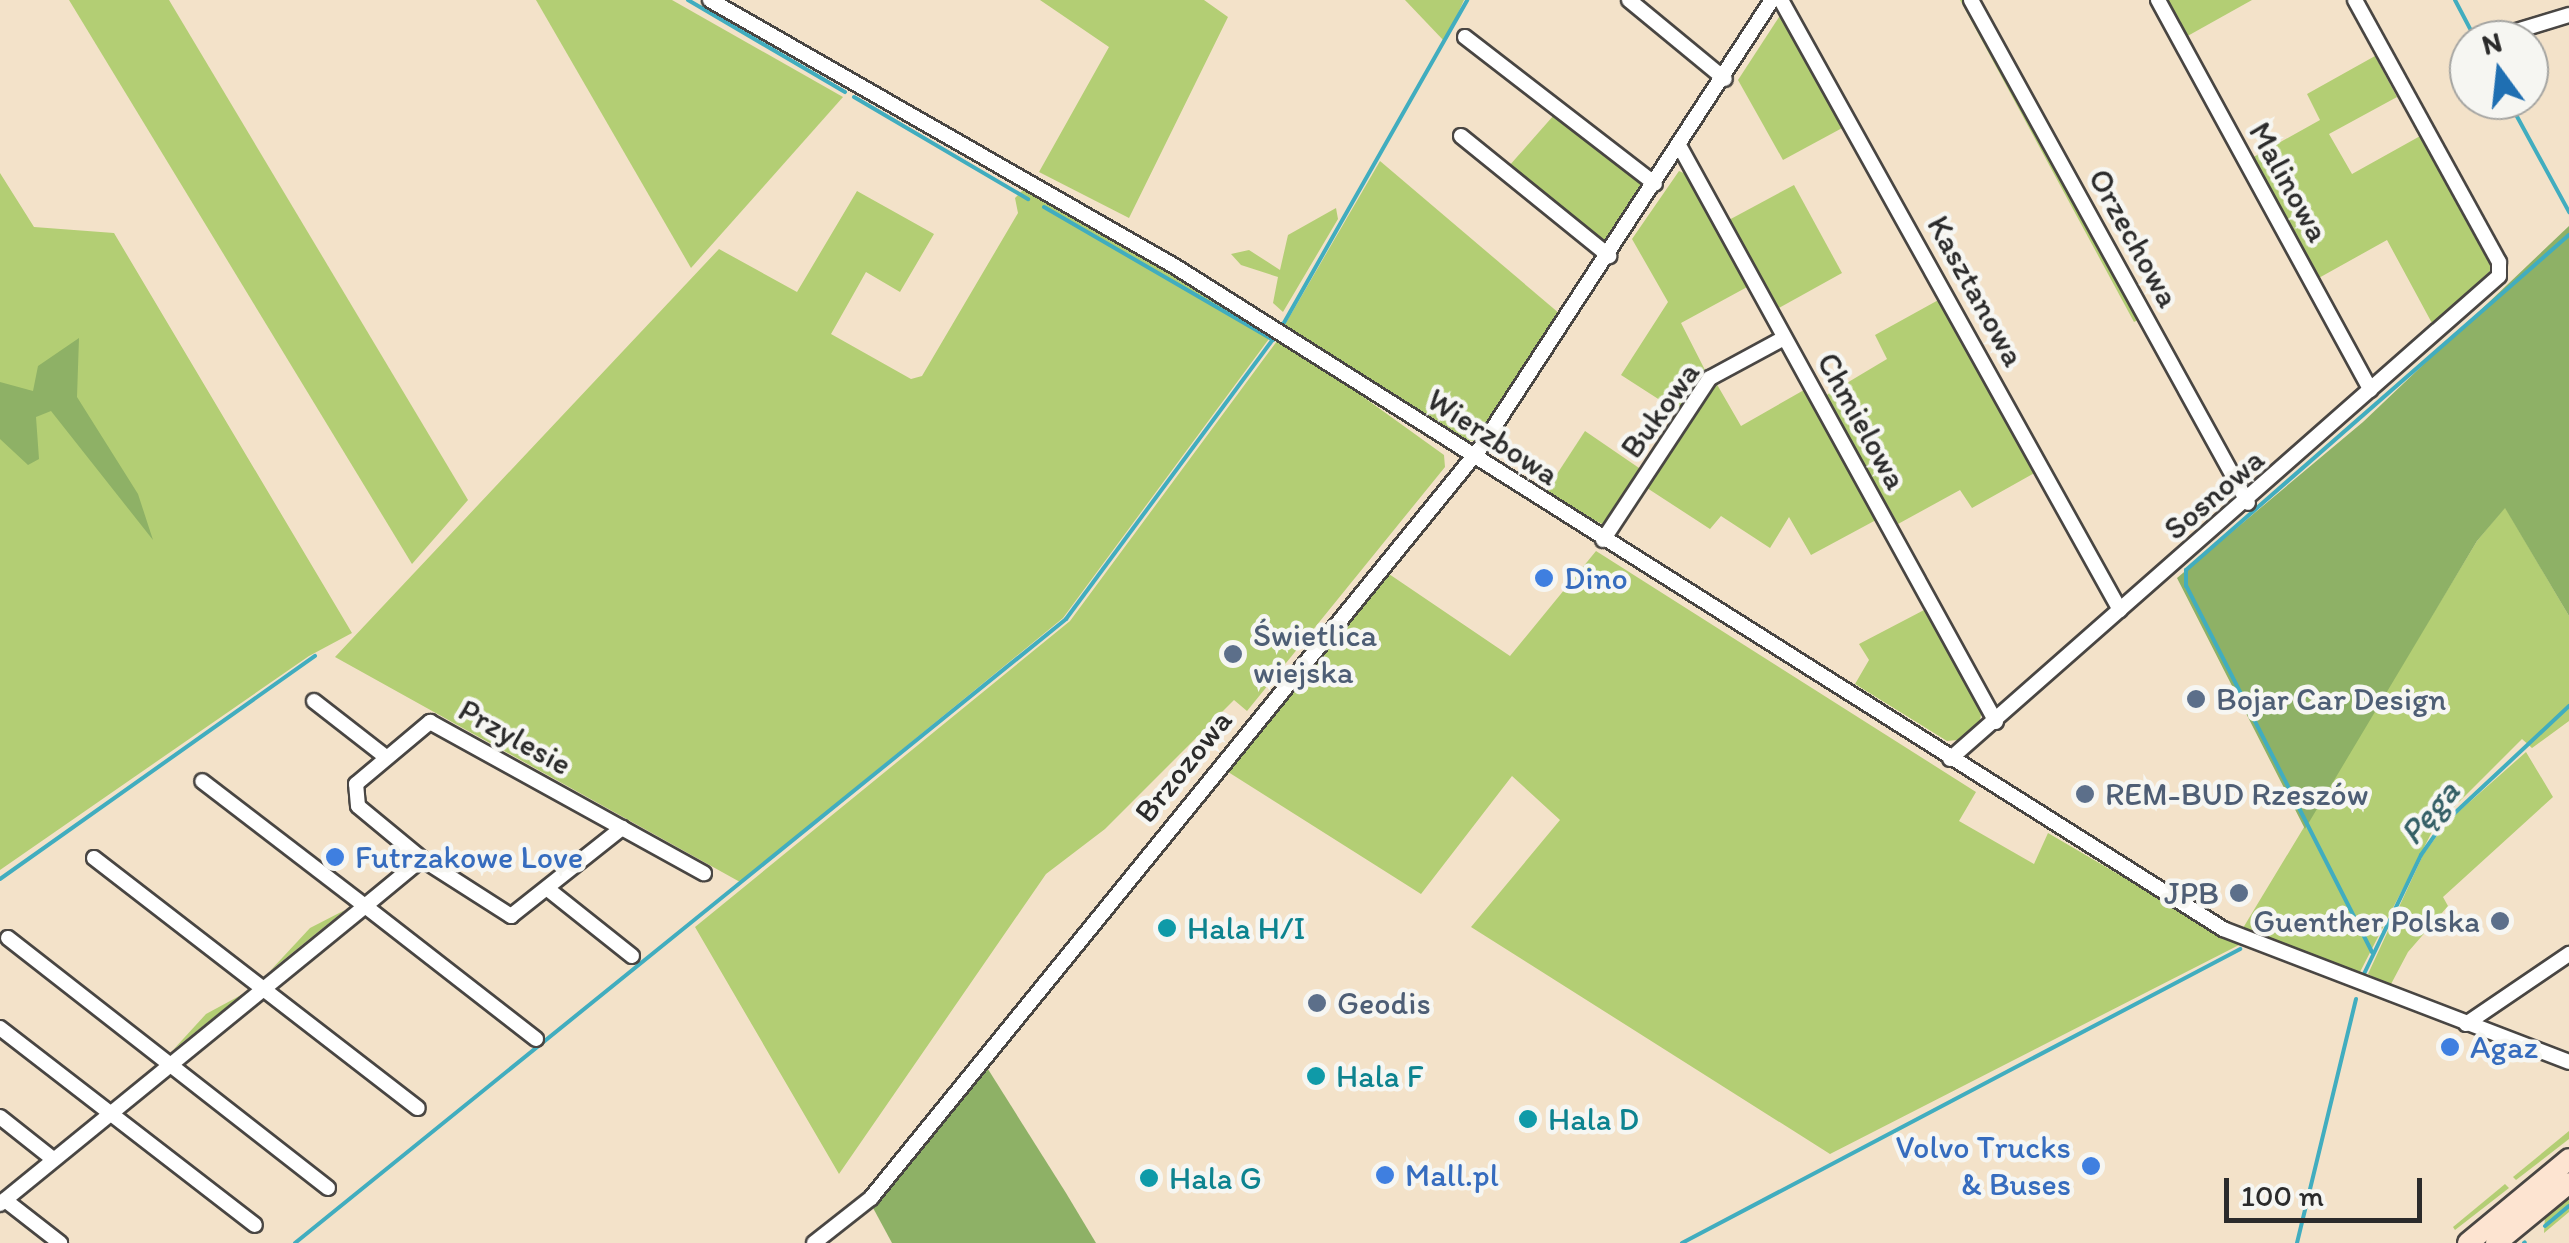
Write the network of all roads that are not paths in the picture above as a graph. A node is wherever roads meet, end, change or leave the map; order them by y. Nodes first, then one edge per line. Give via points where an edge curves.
1 (710, 0) edge
2 (1629, 0) edge
3 (1772, 0) edge
4 (1781, 0) edge
5 (1971, 0) edge
6 (2158, 0) edge
7 (2355, 0) edge
8 (1465, 37) dead end
9 (1725, 79) junction
10 (1462, 136) dead end
11 (1680, 148) junction
12 (1655, 184) junction
13 (1609, 256) junction
14 (1784, 338) junction
15 (2371, 390) junction
16 (1474, 456) junction
17 (2248, 503) junction
18 (1603, 540) junction
19 (2120, 610) junction
20 (314, 701) dead end
21 (1996, 722) junction
22 (386, 756) junction
23 (1950, 759) junction
24 (202, 781) dead end
25 (622, 828) junction
26 (94, 858) dead end
27 (422, 859) junction
28 (704, 873) dead end
29 (549, 890) junction
30 (365, 906) junction
31 (8, 938) dead end
32 (2569, 954) edge
33 (632, 956) dead end
34 (263, 988) junction
35 (2466, 1024) junction
36 (0, 1028) edge
37 (536, 1039) dead end
38 (2569, 1062) edge
39 (168, 1064) junction
40 (418, 1108) dead end
41 (109, 1113) junction
42 (0, 1117) edge
43 (53, 1159) junction
44 (2569, 1160) edge
45 (2569, 1183) edge
46 (328, 1188) dead end
47 (2, 1202) edge
48 (255, 1225) dead end
49 (60, 1243) edge
50 (814, 1243) edge
51 (2468, 1243) edge
52 (2496, 1243) edge

1 - 16 street, Wierzbowa via 1176,267
2 - 9 street
3 - 9 street, Brzozowa
4 - 19 street, Kasztanowa
5 - 17 street, Orzechowa
6 - 15 street, Malinowa
7 - 15 street, Sosnowa via 2499,262 2499,276
8 - 12 street
9 - 11 street, Brzozowa
10 - 13 street
11 - 12 street, Brzozowa
11 - 14 street, Chmielowa
12 - 13 street, Brzozowa
13 - 16 street, Brzozowa
14 - 18 street, Bukowa via 1710,378
14 - 21 street, Chmielowa
15 - 17 street, Sosnowa
16 - 18 street, Wierzbowa
16 - 50 street, Brzozowa via 871,1198
17 - 19 street, Sosnowa
18 - 23 street, Wierzbowa
19 - 21 street, Sosnowa
20 - 22 street
21 - 23 street, Sosnowa
22 - 25 street, Przylesie via 430,722
22 - 27 street, Przylesie via 356,784 354,798
23 - 35 street, Wierzbowa via 2237,937
24 - 30 street
25 - 28 street, Przylesie
25 - 29 street, Przylesie
26 - 34 street
27 - 29 street, Przylesie via 500,915 511,916
27 - 30 street
29 - 33 street
30 - 34 street
30 - 37 street
31 - 39 street
32 - 35 street
34 - 39 street
34 - 40 street
35 - 38 street, Wierzbowa
36 - 41 street
39 - 41 street
39 - 46 street
41 - 43 street
41 - 48 street
42 - 43 street
43 - 47 street
44 - 51 main road
45 - 52 main road
47 - 49 street

